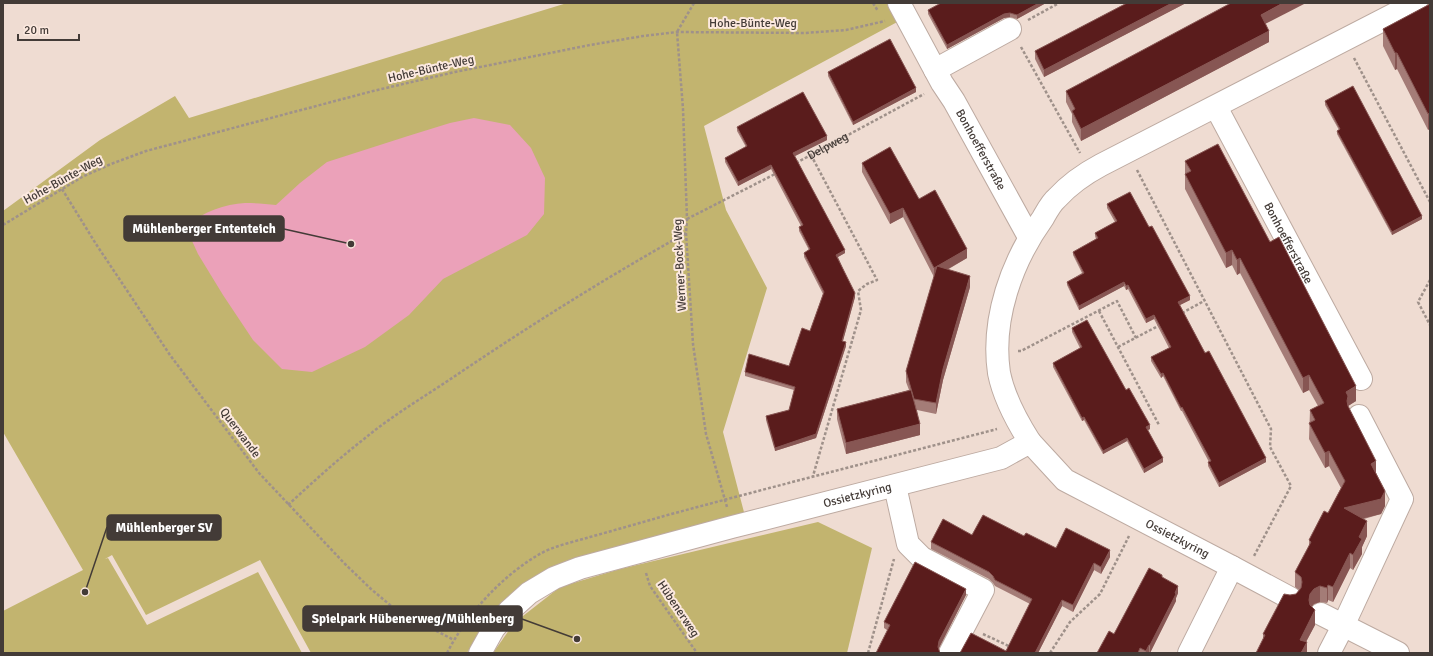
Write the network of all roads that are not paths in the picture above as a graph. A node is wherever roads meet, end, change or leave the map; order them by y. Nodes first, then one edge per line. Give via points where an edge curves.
1 (899, 3) edge
2 (1416, 3) edge
3 (1010, 29) road end
4 (939, 77) junction
5 (1216, 106) junction
6 (1029, 237) junction
7 (1361, 380) dead end
8 (1359, 416) dead end
9 (1030, 442) junction
10 (894, 486) junction
11 (1239, 570) junction
12 (1290, 598) edge
13 (1321, 614) dead end
14 (1343, 626) junction
15 (480, 653) edge
16 (950, 653) edge
17 (1189, 653) edge
18 (1329, 653) edge
19 (1398, 653) edge

1 - 4 street, Bonhoefferstraße
2 - 5 street
3 - 4 street
4 - 6 street, Bonhoefferstraße
5 - 6 street via 1090,171 1056,198
5 - 7 street, Bonhoefferstraße
6 - 9 street via 1004,302 997,341 1000,373 1010,408
8 - 14 street via 1402,499
9 - 10 street, Ossietzkyring via 1001,458
9 - 11 street, Ossietzkyring via 1066,480
10 - 15 street, Ossietzkyring via 639,551 554,578 529,593 509,610 494,628
10 - 16 street via 908,544 922,558 983,590
11 - 12 street, Ossietzkyring
11 - 17 street
13 - 14 street
14 - 18 street
14 - 19 street

